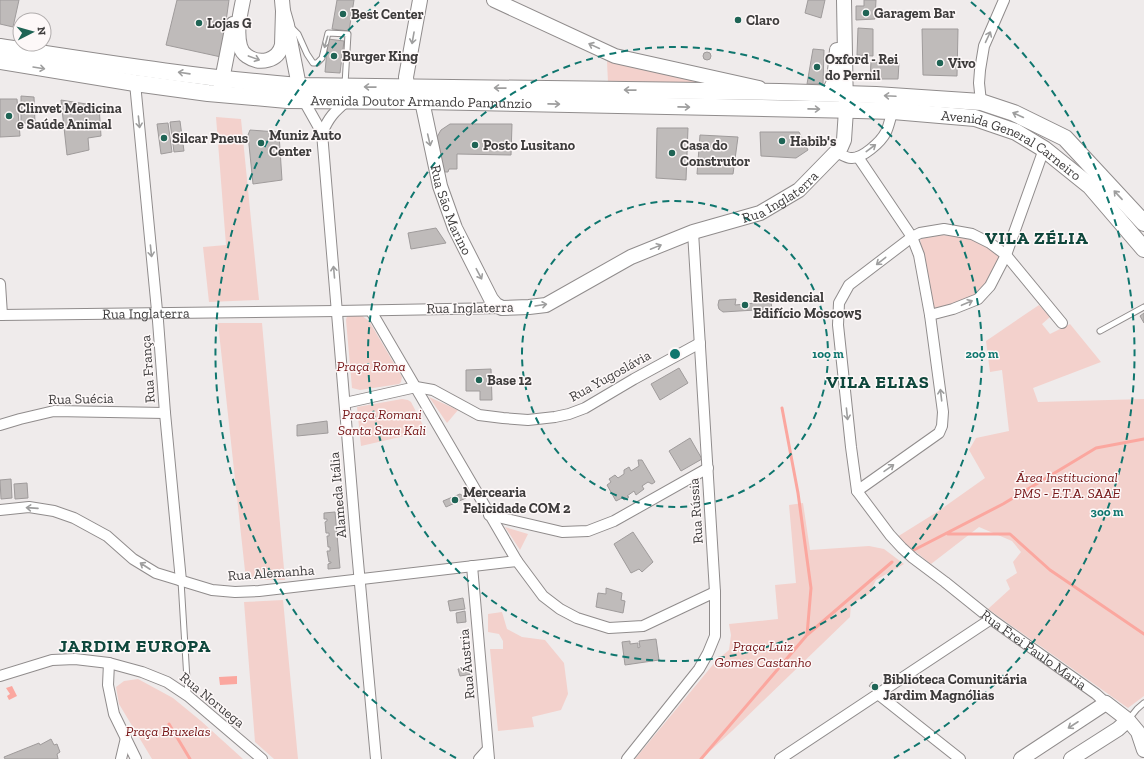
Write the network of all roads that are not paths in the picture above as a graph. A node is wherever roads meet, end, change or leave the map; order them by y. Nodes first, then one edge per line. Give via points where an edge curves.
1 (238, 0) edge
2 (243, 0) edge
3 (420, 0) edge
4 (494, 0) edge
5 (842, 0) edge
6 (1004, 0) edge
7 (282, 5) edge
8 (287, 25) junction
9 (0, 47) edge
10 (0, 62) edge
11 (135, 83) junction
12 (221, 86) junction
13 (298, 86) junction
14 (780, 92) junction
15 (346, 94) junction
16 (828, 94) junction
17 (414, 97) junction
18 (304, 101) junction
19 (846, 102) junction
20 (981, 102) junction
21 (893, 111) junction
22 (322, 132) junction
23 (1044, 149) junction
24 (836, 152) junction
25 (858, 157) junction
26 (1144, 223) edge
27 (693, 232) junction
28 (912, 237) junction
29 (1144, 249) edge
30 (1006, 255) junction
31 (0, 284) edge
32 (1144, 307) edge
33 (502, 308) junction
34 (372, 310) junction
35 (337, 311) junction
36 (157, 314) junction
37 (1, 315) edge
38 (930, 315) junction
39 (1062, 322) dead end
40 (1100, 331) dead end
41 (700, 343) junction
42 (416, 387) junction
43 (345, 403) junction
44 (165, 413) junction
45 (0, 425) edge
46 (708, 468) junction
47 (857, 491) junction
48 (0, 510) edge
49 (489, 515) junction
50 (517, 561) junction
51 (472, 566) junction
52 (360, 580) junction
53 (181, 581) junction
54 (715, 592) junction
55 (990, 619) junction
56 (110, 664) junction
57 (0, 676) edge
58 (878, 694) junction
59 (188, 696) junction
60 (1106, 703) junction
61 (1144, 703) edge
62 (1128, 720) junction
63 (126, 738) junction
64 (1144, 750) edge
65 (489, 754) edge
66 (782, 758) edge
67 (121, 759) edge
68 (136, 759) edge
69 (262, 759) edge
70 (376, 759) edge
71 (479, 759) edge
72 (627, 759) edge
73 (960, 759) edge
74 (1021, 759) edge
75 (1071, 759) edge

1 - 12 street
2 -> 7 street via 238,27 240,48 244,54 258,61 267,61 281,50
3 -> 17 street, Rua São Marino via 406,77
14 -> 4 street via 615,56
5 - 16 street via 834,82
5 - 19 street, Rua Inglaterra
20 -> 6 street via 979,83 984,46
7 - 8 street
8 - 13 street
15 -> 8 lane via 348,34 328,33 321,60 313,63 298,34
12 -> 9 main road, Avenida Doutor Armando Pannunzio via 87,60
10 -> 11 main road, Avenida Doutor Armando Pannunzio
11 - 12 main road, Avenida Doutor Armando Pannunzio
11 -> 36 street, Rua França
12 - 13 main road, Avenida Doutor Armando Pannunzio
12 - 18 main road, Avenida Doutor Armando Pannunzio
13 - 15 main road, Avenida Doutor Armando Pannunzio
13 - 18 street
14 - 16 main road, Avenida Doutor Armando Pannunzio
14 -> 17 main road, Avenida Doutor Armando Pannunzio
15 - 17 main road, Avenida Doutor Armando Pannunzio
15 - 18 main road, Avenida Doutor Armando Pannunzio
15 - 22 street
16 - 19 main road, Avenida Doutor Armando Pannunzio
17 -> 19 main road, Avenida Doutor Armando Pannunzio
17 -> 33 street, Rua São Marino via 455,228 491,299
18 - 22 street, Alameda Itália
20 -> 19 main road, Avenida General Carneiro via 905,96
19 - 21 main road, Avenida General Carneiro
19 - 24 street, Rua Inglaterra via 844,140
26 -> 20 main road, Avenida General Carneiro via 1065,138 1014,113
21 - 23 main road, Avenida General Carneiro via 975,118 1016,132
25 -> 21 street via 881,140
35 -> 22 street, Alameda Itália
23 - 29 main road, Avenida General Carneiro via 1090,186
23 - 30 street
24 - 25 street via 851,158
24 - 27 street, Rua Inglaterra via 799,190 767,209
25 - 28 street
33 -> 27 street, Rua Inglaterra via 546,305 630,257
27 - 41 street, Rua Rússia
28 - 30 street via 944,229 972,234
28 - 38 street via 920,255
28 -> 47 street via 849,285 839,303 838,325
38 -> 30 street via 978,299 990,286
30 - 39 street
31 - 37 street
32 - 40 lane
33 - 34 street, Rua Inglaterra
34 - 35 street, Rua Inglaterra
34 - 42 street
35 - 36 street, Rua Inglaterra
35 - 43 street, Alameda Itália
36 - 37 street, Rua Inglaterra
36 - 44 street, Rua França
47 -> 38 street via 939,433 942,426 943,412
41 - 42 street, Rua Yugoslávia via 585,408 555,417 528,420 479,415 433,390
41 - 46 street, Rua Rússia
42 - 43 street, Rua Yugoslávia
42 - 49 street
43 - 52 street, Alameda Itália
44 - 45 street, Rua Suécia via 54,411
44 - 53 street, Rua França
46 - 49 street via 614,521 588,530 562,532
46 - 54 street, Rua Rússia
47 - 55 street, Rua Frei Paulo Maria via 902,548
53 -> 48 street, Rua Alemanha via 156,573 134,559 107,536 74,518 54,511 29,507
49 - 50 street
50 - 51 street, Rua Alemanha
50 - 54 street via 543,596 560,609 609,628 643,626
51 - 52 street, Rua Alemanha
51 - 65 street, Rua Áustria
52 - 53 street, Rua Alemanha via 235,592 212,590
52 - 70 street, Alameda Itália
53 - 59 lane
54 - 72 street, Rua Rússia via 714,636 708,653 699,669
55 - 58 street
55 - 60 street, Rua Frei Paulo Maria
56 - 57 street, Rua Noruega via 75,659 52,660
56 - 59 street, Rua Noruega via 142,672 167,682
56 - 63 street via 108,685 114,714
58 - 66 street
58 - 73 street
59 - 69 street, Rua Noruega
60 - 62 street, Rua Frei Paulo Maria
60 -> 74 street
61 - 62 lane
62 - 64 street, Rua Frei Paulo Maria via 1138,732
62 - 75 street
63 - 67 street
63 - 68 street
65 - 71 street

